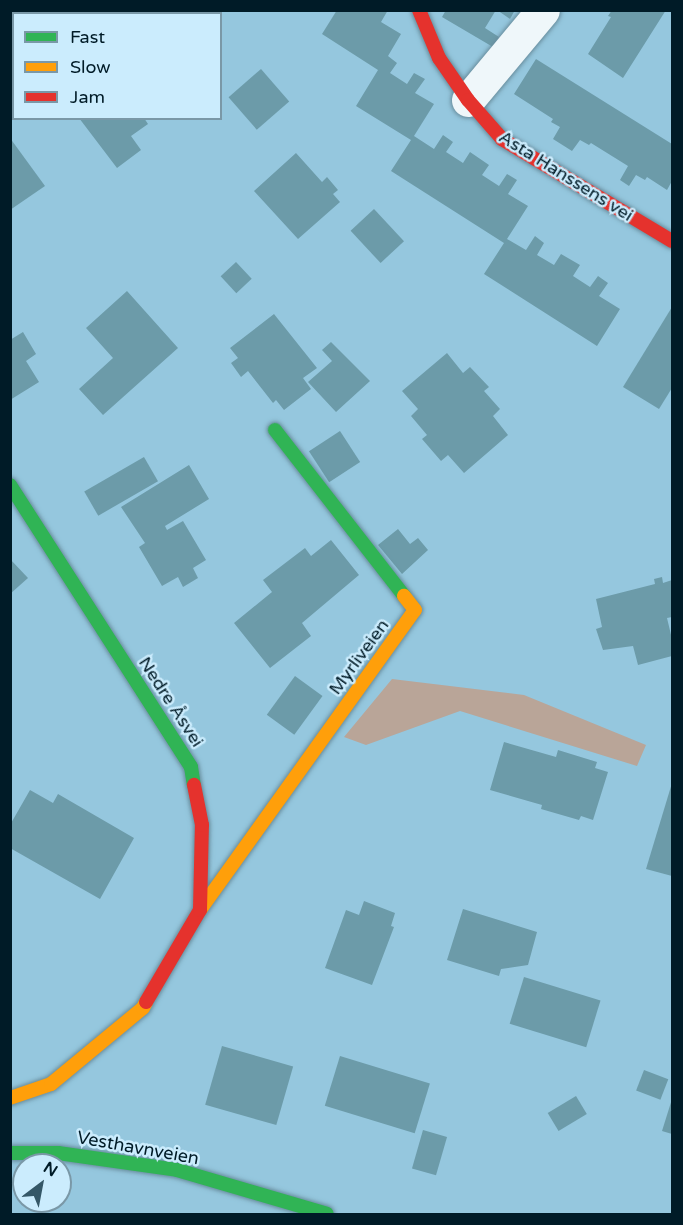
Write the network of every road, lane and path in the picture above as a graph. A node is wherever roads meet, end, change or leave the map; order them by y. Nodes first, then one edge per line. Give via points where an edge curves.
1 (419, 10) edge
2 (543, 10) edge
3 (468, 100) junction
4 (672, 242) edge
5 (275, 430) dead end
6 (10, 485) edge
7 (200, 910) junction
8 (10, 1098) edge
9 (10, 1153) edge
10 (327, 1215) edge

1 - 3 street, Asta Hanssens vei via 439,58
2 - 3 street
3 - 4 street, Asta Hanssens vei via 502,139
5 - 7 street, Myrliveien via 415,610
6 - 7 street, Nedre Åsvei via 191,767 202,825
7 - 8 street, Nedre Åsvei via 143,1008 51,1084
9 - 10 street, Vesthavnveien via 58,1153 177,1170

